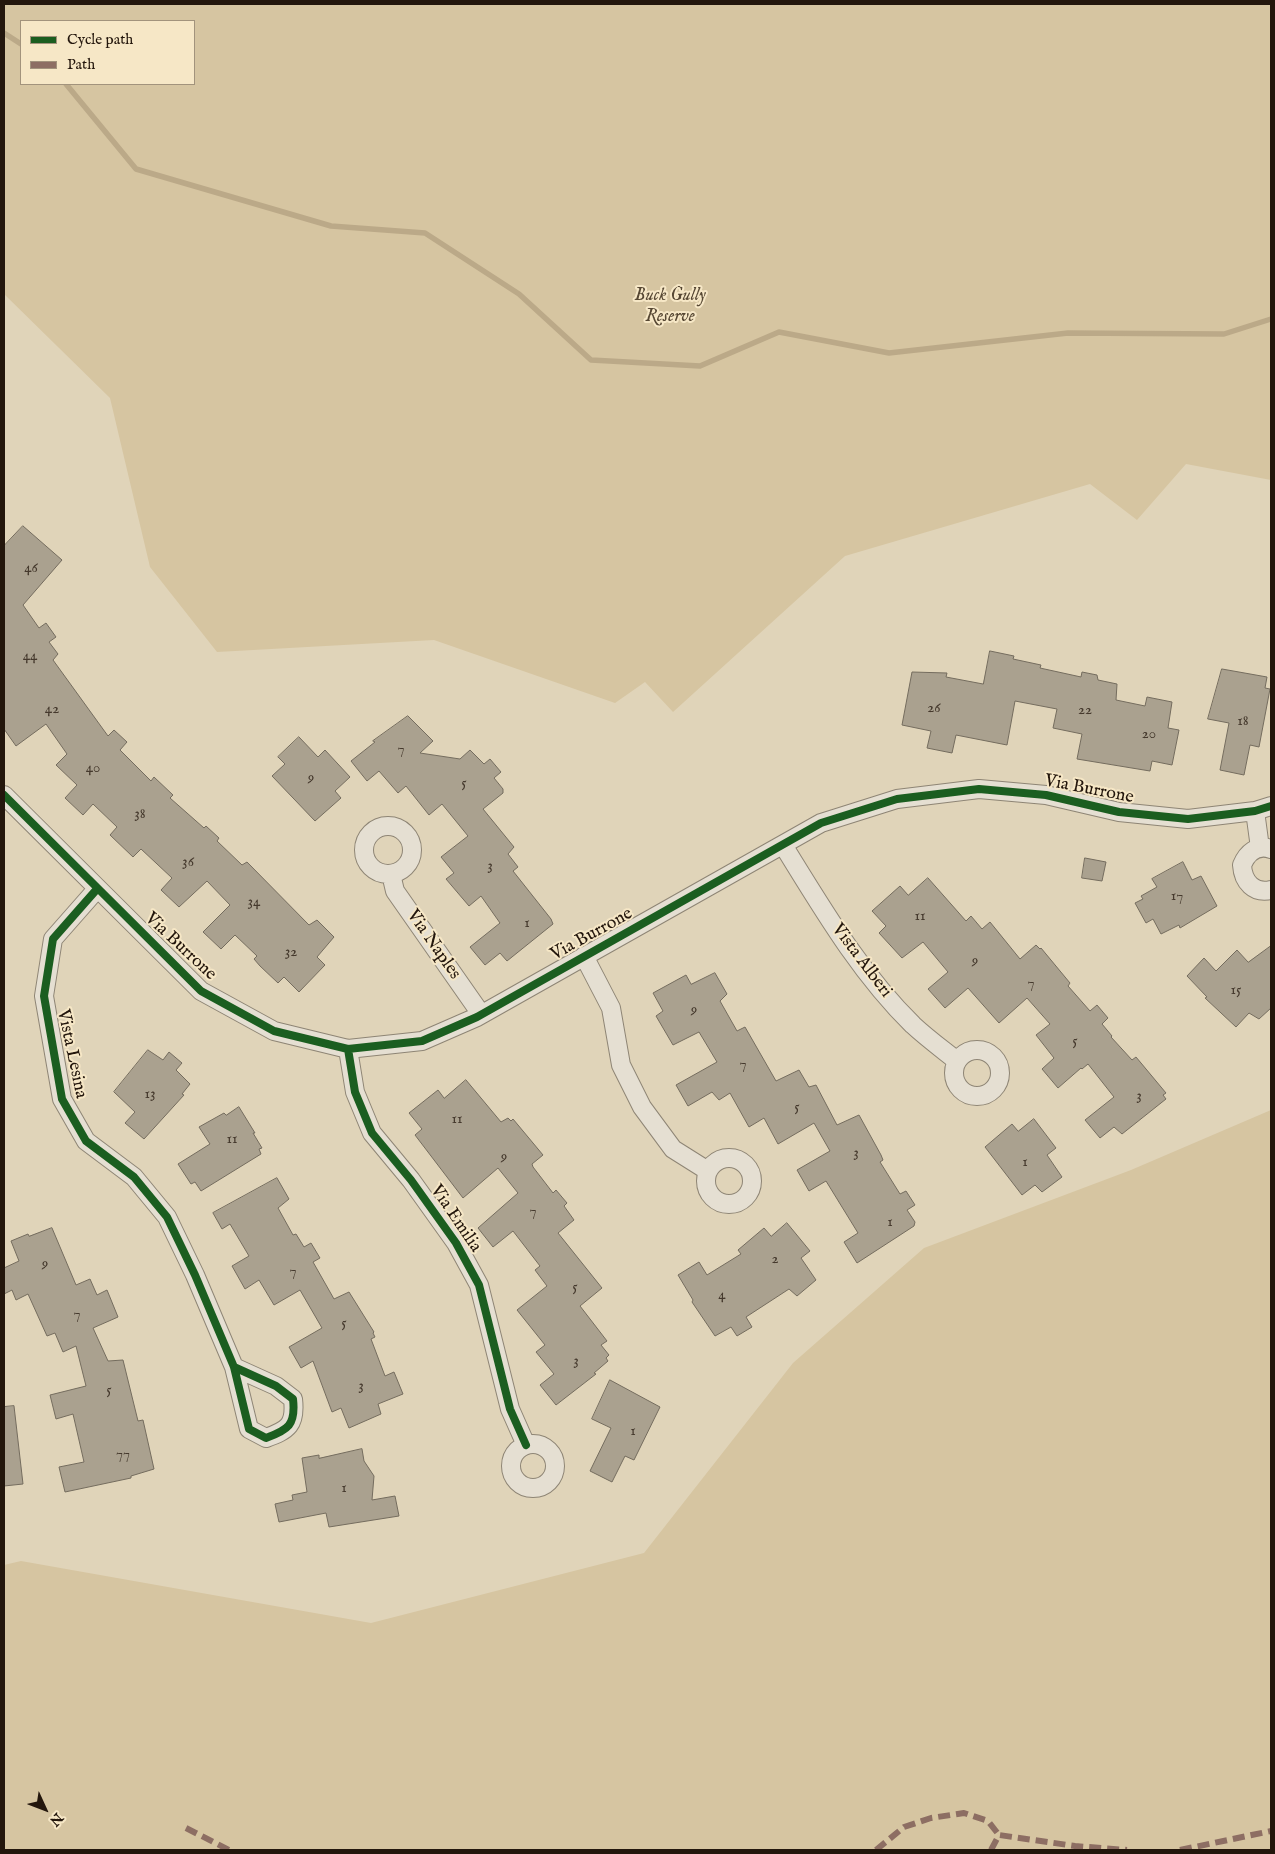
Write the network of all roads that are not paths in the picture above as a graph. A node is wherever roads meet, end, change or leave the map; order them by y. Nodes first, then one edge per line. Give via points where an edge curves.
1 (4, 795) edge
2 (1263, 808) edge
3 (783, 845) junction
4 (1265, 848) edge
5 (391, 874) dead end
6 (97, 888) junction
7 (1271, 890) edge
8 (584, 956) junction
9 (481, 1014) junction
10 (348, 1049) junction
11 (957, 1061) dead end
12 (708, 1171) dead end
13 (234, 1367) dead end
14 (526, 1445) dead end

1 - 6 street, Via Burrone
2 - 3 street, Via Burrone via 1188,819 1119,812 1046,795 979,790 898,799 821,823
2 - 4 street, Via Burrone
3 - 8 street, Via Burrone
3 - 11 street, Vista Alberi via 827,916 877,986 913,1025
4 - 7 street, Via Burrone via 1246,857 1242,874 1252,888
5 - 9 street, Via Naples via 395,891
6 - 10 street, Via Burrone via 201,991 274,1031
6 - 13 street, Vista Lesina via 53,939 48,968 44,996 62,1099 86,1141 134,1177 167,1217
8 - 9 street, Via Burrone
8 - 12 street via 611,1008 621,1065 642,1107 673,1149
9 - 10 street, Via Burrone via 422,1042
10 - 14 street, Via Emilia via 355,1092 372,1133 456,1243 479,1285 510,1409

